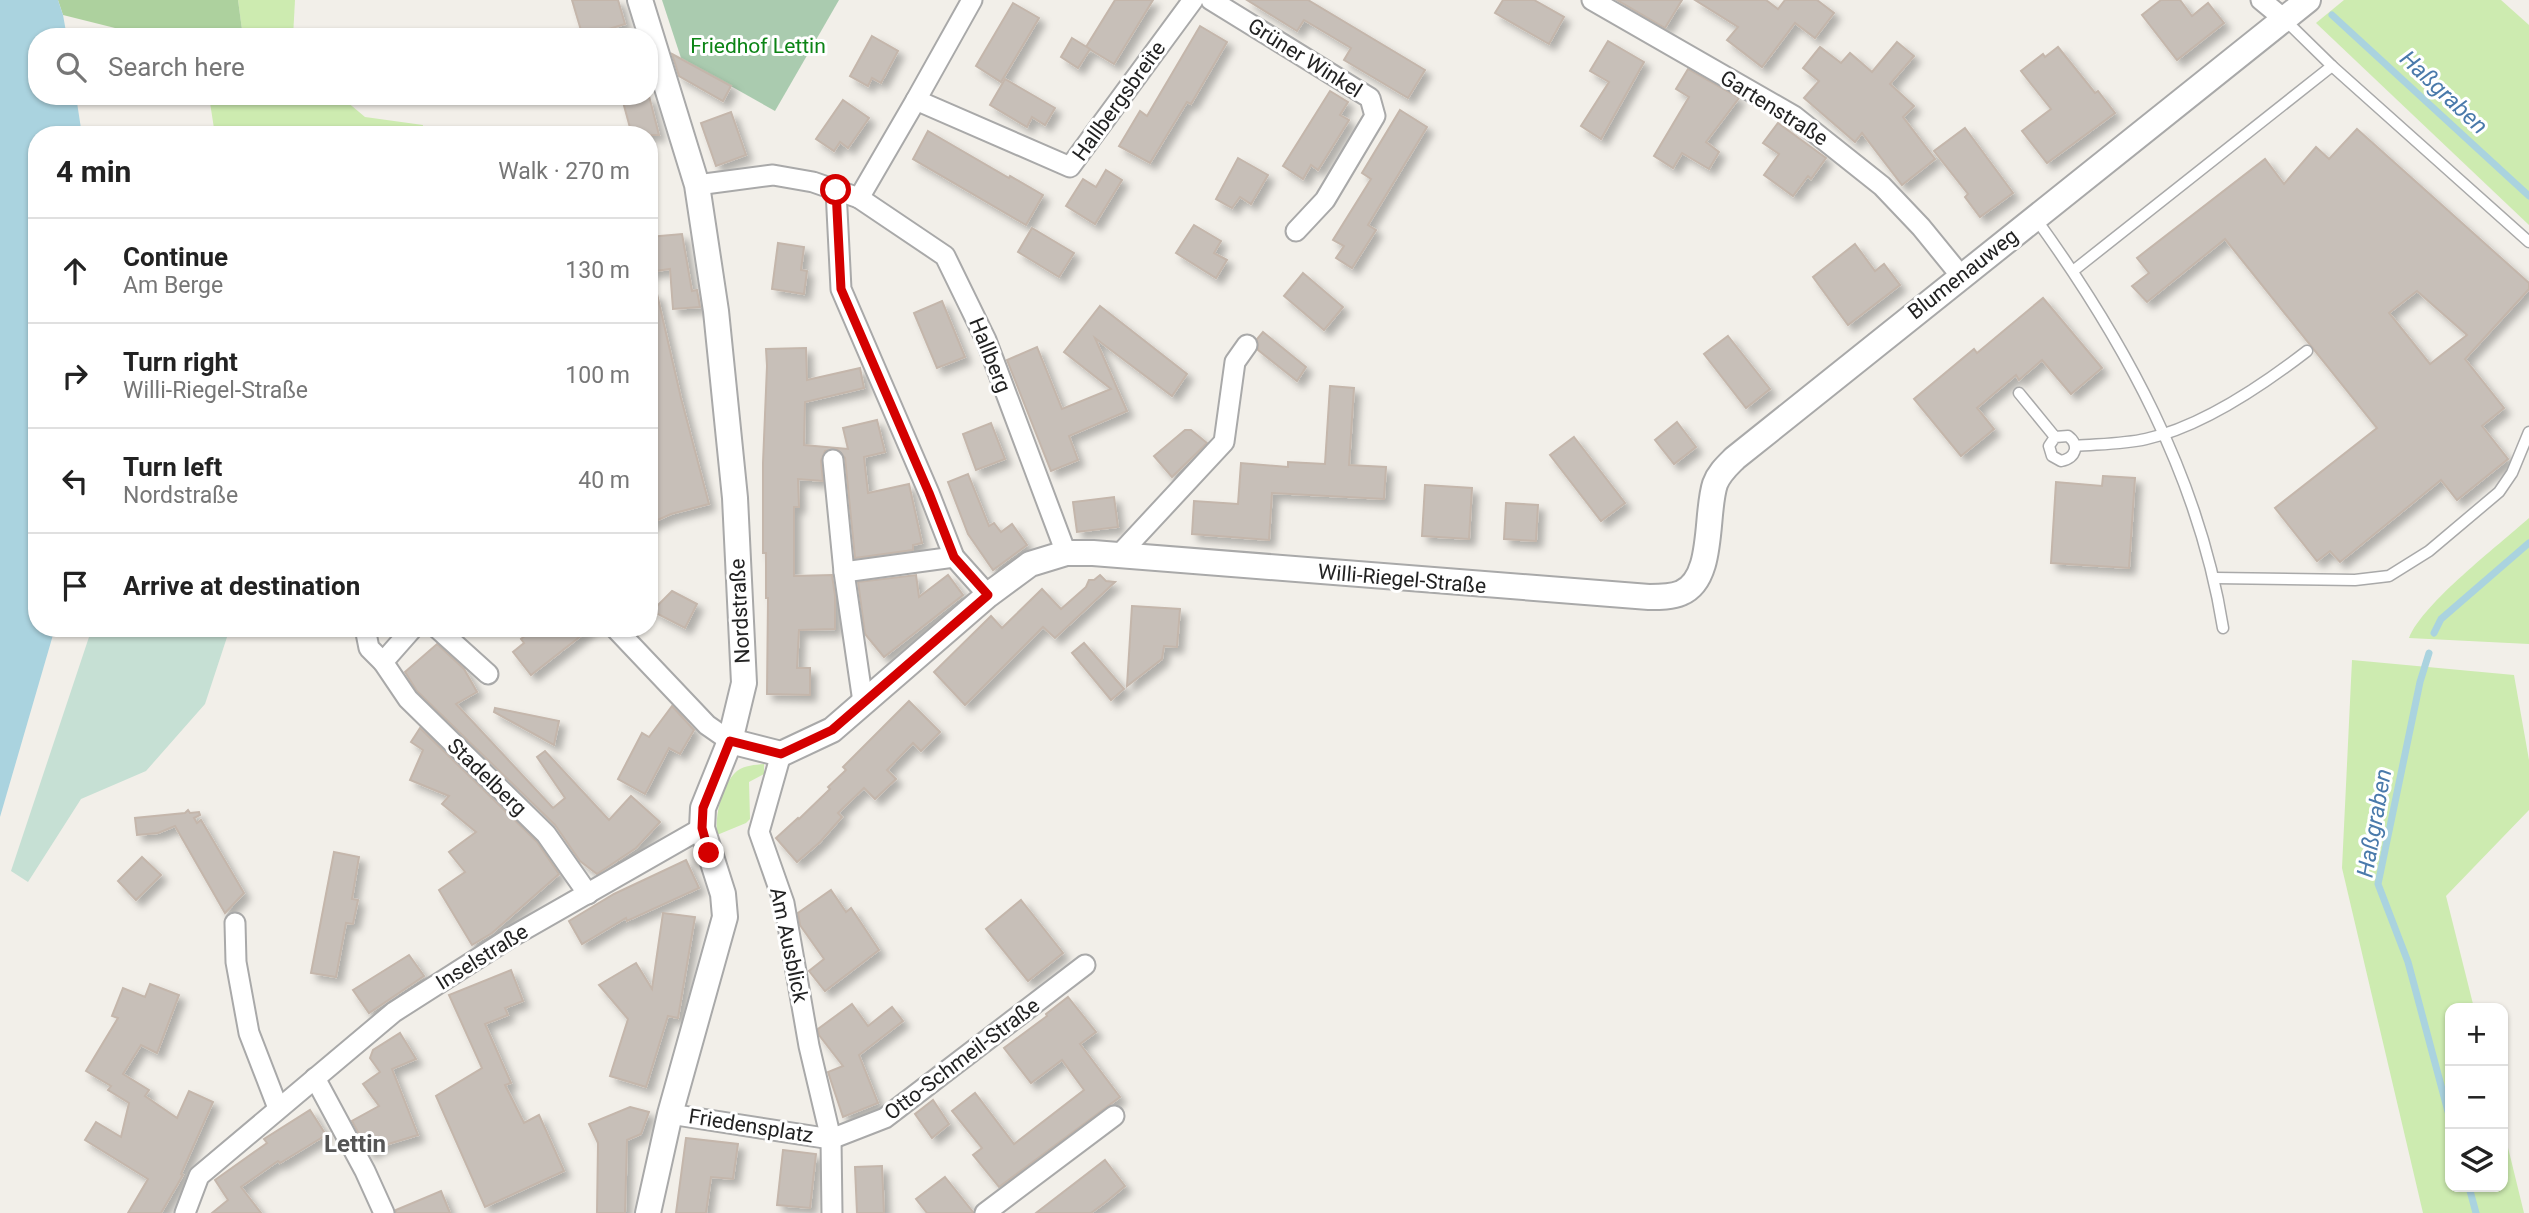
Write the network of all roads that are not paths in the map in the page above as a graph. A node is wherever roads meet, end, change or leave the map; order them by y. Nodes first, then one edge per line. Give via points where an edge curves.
1 (640, 0) edge
2 (972, 0) edge
3 (1193, 0) edge
4 (1211, 0) edge
5 (1592, 0) edge
6 (2261, 0) edge
7 (2308, 0) edge
8 (2284, 19) junction
9 (648, 28) edge
10 (658, 59) edge
11 (2332, 66) junction
12 (916, 100) junction
13 (696, 185) junction
14 (836, 190) junction
15 (859, 198) junction
16 (2034, 218) junction
17 (1296, 231) dead end
18 (2529, 242) edge
19 (2073, 271) junction
20 (1961, 276) junction
21 (1247, 345) dead end
22 (2306, 351) dead end
23 (2019, 393) dead end
24 (2529, 432) edge
25 (2163, 434) junction
26 (2055, 437) junction
27 (2076, 446) junction
28 (833, 460) dead end
29 (1066, 553) junction
30 (1118, 556) junction
31 (954, 557) junction
32 (844, 572) junction
33 (2215, 578) junction
34 (1686, 591) joint
35 (988, 595) junction
36 (2223, 628) dead end
37 (367, 637) edge
38 (404, 637) edge
39 (448, 637) edge
40 (624, 637) edge
41 (383, 662) junction
42 (488, 674) dead end
43 (863, 702) junction
44 (730, 741) junction
45 (781, 754) junction
46 (702, 828) junction
47 (588, 894) junction
48 (235, 923) dead end
49 (1086, 965) dead end
50 (315, 1079) junction
51 (278, 1108) junction
52 (670, 1114) junction
53 (1114, 1116) dead end
54 (831, 1139) junction
55 (185, 1213) edge
56 (384, 1213) edge
57 (648, 1213) edge
58 (832, 1213) edge
59 (985, 1213) edge

1 - 9 street, Nordstraße
2 - 12 street
3 - 12 street, Hallbergsbreite via 1070,167
4 - 17 street, Grüner Winkel via 1370,98 1375,116 1325,200
5 - 20 street, Gartenstraße via 1804,123 1882,186
6 - 8 street
7 - 8 street, Blumenauweg
8 - 11 lane
8 - 16 street, Blumenauweg
10 - 13 street, Nordstraße
11 - 18 lane
11 - 19 lane
12 - 15 street
13 - 14 street, Hallberg via 773,175
13 - 44 street, Nordstraße via 716,312 735,509 744,683
14 - 15 street, Hallberg
14 - 31 street via 841,289
15 - 29 street, Hallberg via 945,256 986,340
16 - 19 lane
16 - 20 street, Blumenauweg
19 - 25 lane via 2120,346
20 - 34 street, Blumenauweg via 1722,471 1709,508 1704,563 1698,579
21 - 30 street via 1236,362 1224,442
22 - 25 lane via 2236,400
23 - 26 lane
24 - 33 lane via 2499,492 2401,571 2355,580
25 - 27 lane
25 - 33 lane
26 - 27 lane via 2068,436
26 - 27 lane via 2049,452 2057,460 2067,460
28 - 32 street
29 - 30 street, Willi-Riegel-Straße
29 - 35 street, Willi-Riegel-Straße via 1030,564
30 - 34 street, Willi-Riegel-Straße via 1649,597
31 - 32 street
31 - 35 street
32 - 43 street
33 - 36 lane
35 - 43 street, Willi-Riegel-Straße
37 - 41 street, Stadelberg via 369,648
38 - 41 street
39 - 42 street
40 - 44 street via 707,725
41 - 47 street, Stadelberg via 408,699 546,834
43 - 45 street, Willi-Riegel-Straße via 832,730
44 - 45 street
44 - 46 street, Nordstraße via 703,808
45 - 54 street, Am Ausblick via 759,832 784,903
46 - 47 street, Inselstraße
46 - 52 street, Nordstraße via 723,894 725,917
47 - 50 street, Inselstraße via 394,1012
48 - 51 street via 236,962 249,1033
49 - 54 street, Otto-Schmeil-Straße via 885,1118
50 - 51 street, Inselstraße
50 - 56 street
51 - 55 street, Inselstraße via 199,1176
52 - 54 street, Friedensplatz
52 - 57 street, Nordstraße
53 - 59 street
54 - 58 street, Am Ausblick

